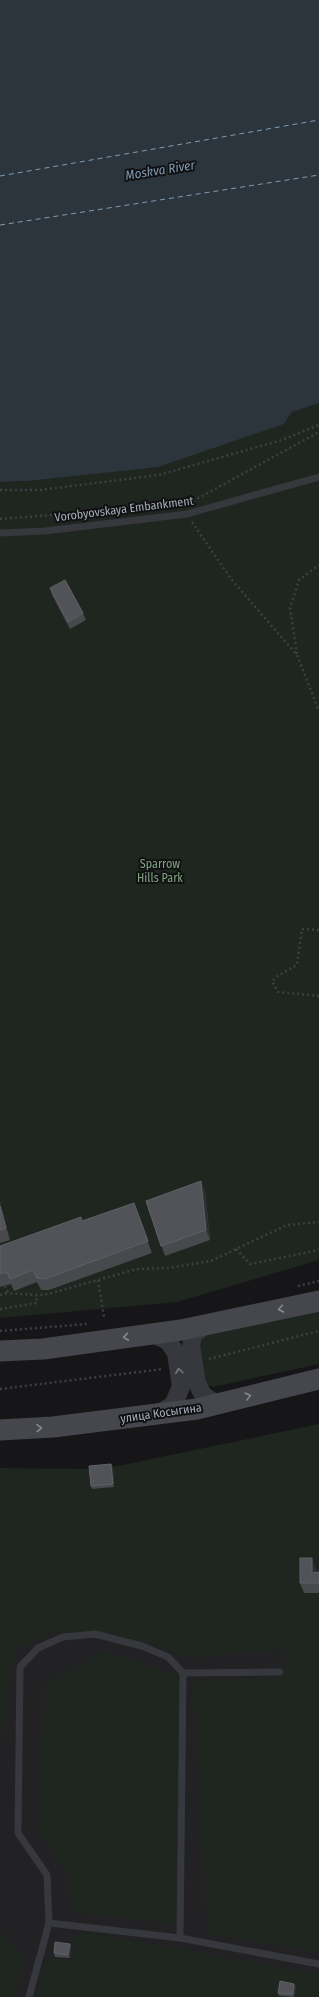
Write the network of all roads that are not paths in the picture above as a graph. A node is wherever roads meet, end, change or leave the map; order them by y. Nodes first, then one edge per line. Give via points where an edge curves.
1 (319, 478) edge
2 (0, 533) edge
3 (319, 1301) edge
4 (207, 1324) junction
5 (153, 1334) junction
6 (0, 1351) edge
7 (186, 1365) junction
8 (319, 1379) edge
9 (216, 1404) junction
10 (158, 1414) junction
11 (0, 1430) edge
12 (280, 1672) dead end
13 (183, 1674) junction
14 (50, 1923) junction
15 (180, 1938) junction
16 (319, 1964) edge
17 (29, 1997) edge

1 - 2 lane, Vorobyovskaya Embankment via 187,514 45,531
3 -> 4 main road
4 - 5 main road
4 - 7 street via 193,1335
5 -> 6 main road via 43,1349
5 - 7 street via 168,1341
7 - 9 street via 204,1395
10 -> 7 street via 173,1404 181,1387
9 -> 8 main road, улица Косыгина
9 - 10 main road, улица Косыгина
11 -> 10 main road, улица Косыгина via 53,1427
12 - 13 lane
13 - 14 lane via 168,1657 142,1646 95,1634 63,1637 38,1648 20,1667 18,1833 47,1875
13 - 15 lane
14 - 15 lane
14 - 17 lane
15 - 16 lane

